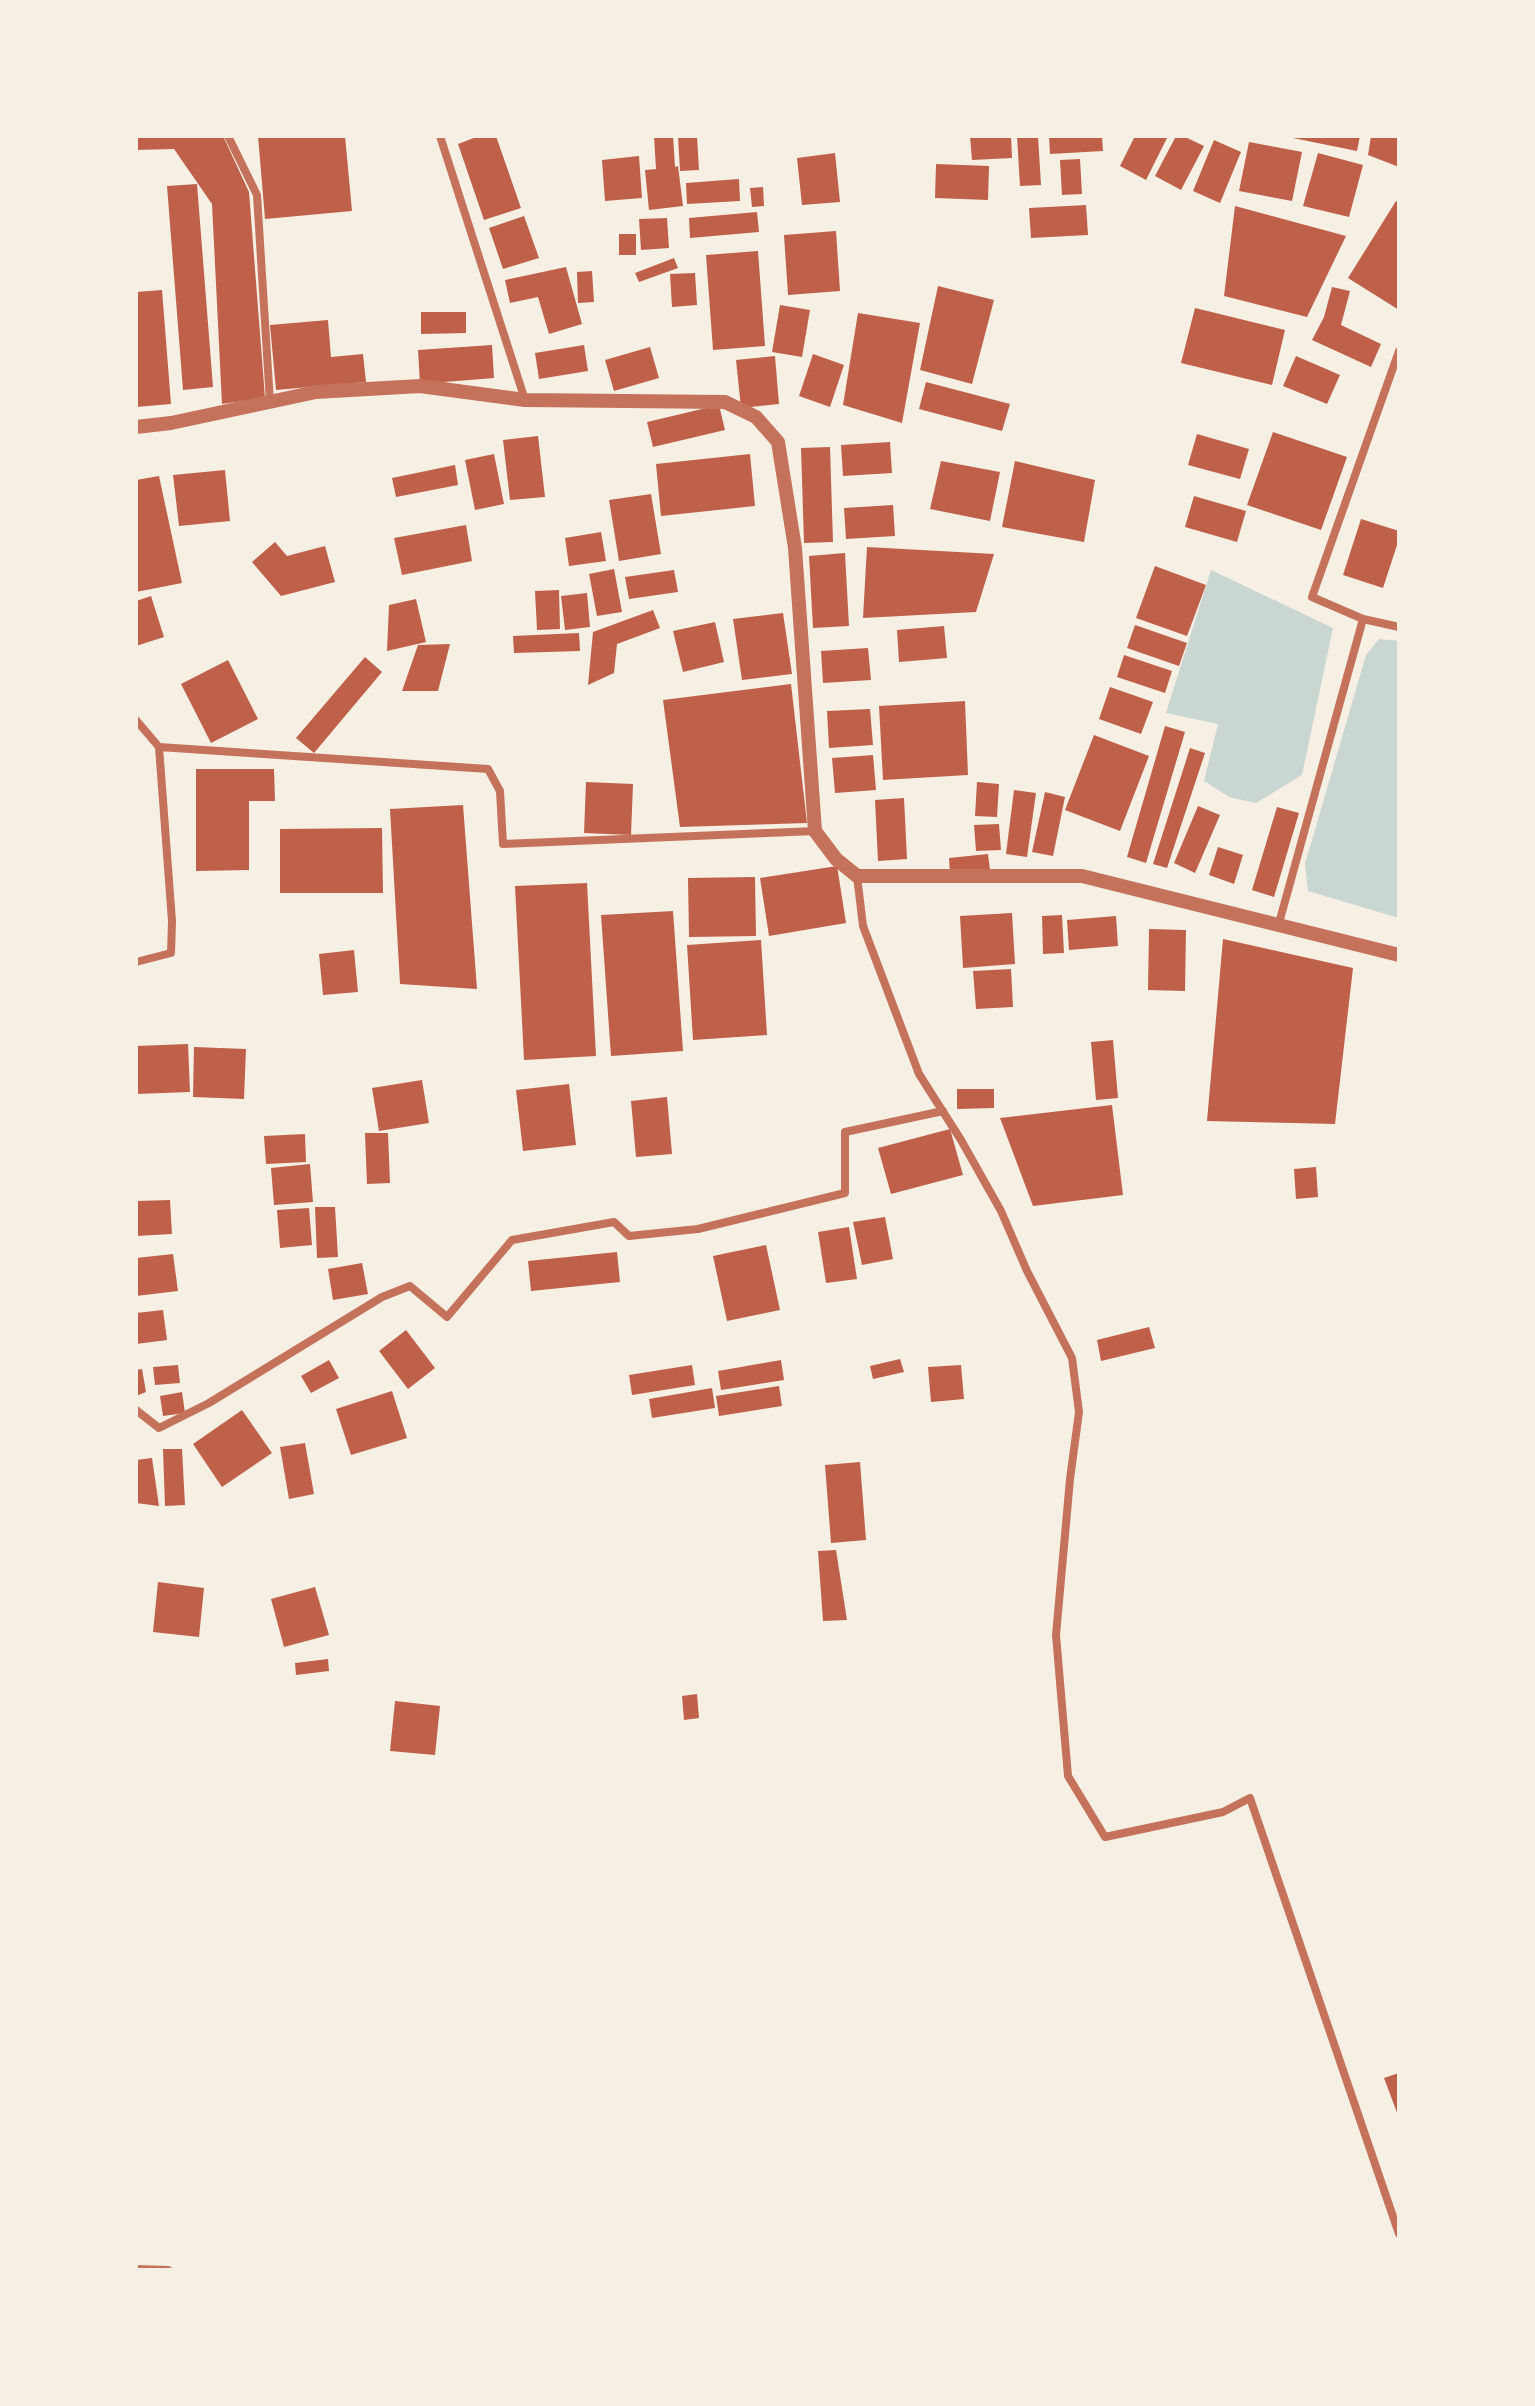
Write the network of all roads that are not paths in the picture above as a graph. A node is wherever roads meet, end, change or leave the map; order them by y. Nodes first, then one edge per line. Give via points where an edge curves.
1 (228, 136) edge
2 (440, 136) edge
3 (1399, 351) edge
4 (525, 400) junction
5 (270, 402) junction
6 (136, 427) edge
7 (1363, 619) junction
8 (1399, 627) edge
9 (136, 720) edge
10 (159, 747) junction
11 (815, 831) junction
12 (857, 876) junction
13 (1279, 923) junction
14 (1399, 955) edge
15 (136, 962) edge
16 (943, 1111) junction
17 (136, 1410) edge
18 (1399, 2234) edge
19 (136, 2269) edge
20 (168, 2270) edge

1 - 5 street via 257,195
2 - 4 street
3 - 7 street via 1312,597
4 - 5 street via 420,386 316,392
4 - 11 street via 725,402 756,417 778,442 795,548
5 - 6 street
7 - 8 street
7 - 13 street
9 - 10 street
10 - 11 street via 488,769 500,791 503,844
10 - 15 street via 171,953
11 - 12 street
12 - 13 street via 1082,876
12 - 16 street via 863,926 919,1074
13 - 14 street
16 - 17 street via 845,1132 845,1193 698,1229 629,1236 614,1222 512,1240 447,1317 410,1286 382,1297 174,1422 159,1428
16 - 18 street via 1001,1211 1072,1358 1079,1412 1056,1635 1068,1776 1105,1837 1223,1812 1250,1798
19 - 20 street

